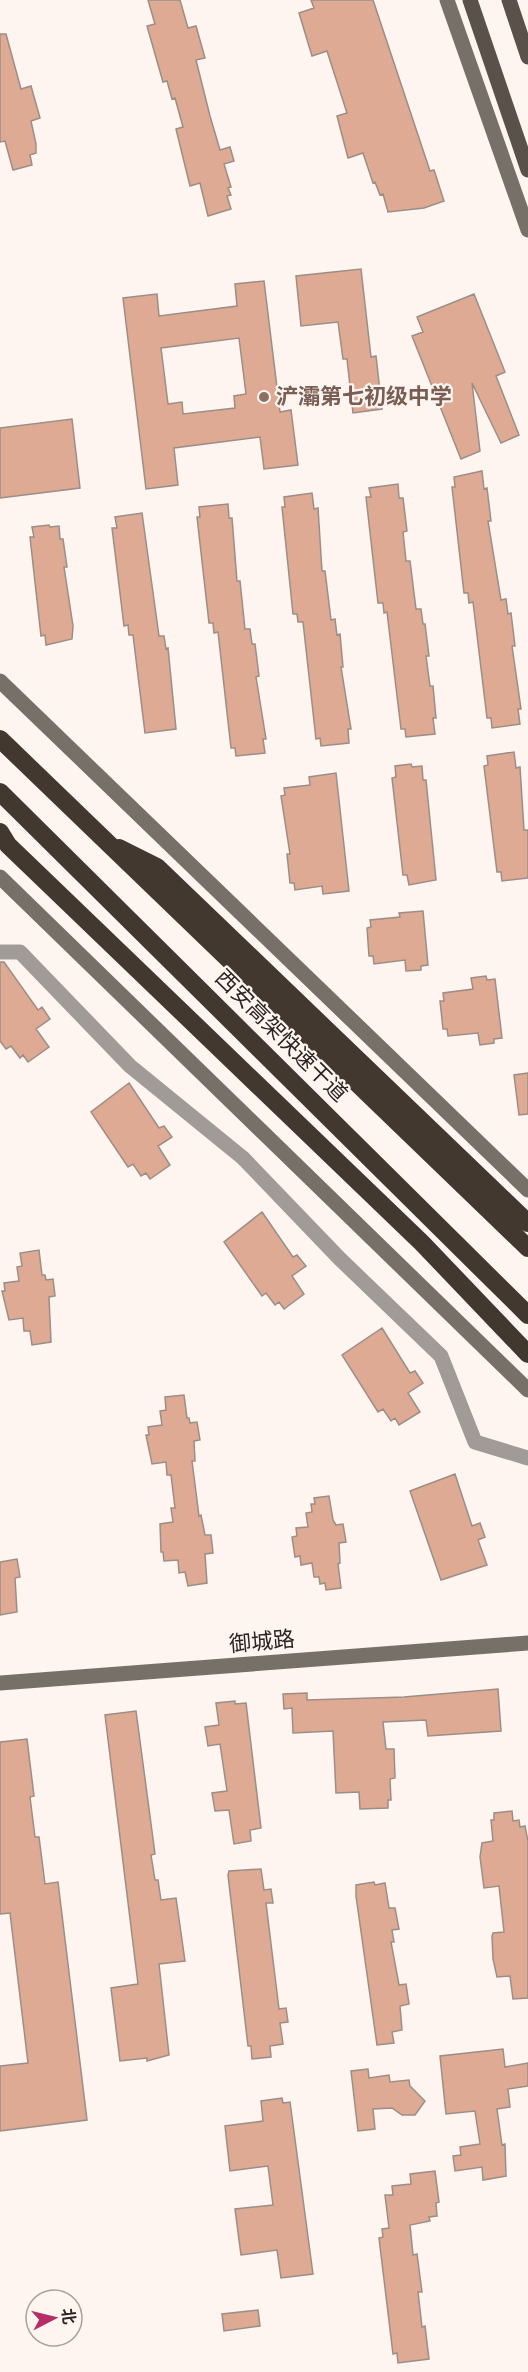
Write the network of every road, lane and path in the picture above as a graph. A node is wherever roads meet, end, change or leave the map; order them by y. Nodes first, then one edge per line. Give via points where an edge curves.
1 (447, 0) edge
2 (470, 0) edge
3 (509, 0) edge
4 (528, 57) edge
5 (528, 170) edge
6 (528, 230) edge
7 (0, 681) edge
8 (0, 739) edge
9 (0, 792) edge
10 (0, 832) edge
11 (102, 839) junction
12 (0, 877) edge
13 (0, 952) edge
14 (528, 1190) edge
15 (528, 1223) edge
16 (528, 1248) edge
17 (528, 1315) edge
18 (528, 1354) edge
19 (528, 1390) edge
20 (528, 1458) edge
21 (528, 1643) edge
22 (0, 1683) edge

1 - 6 main road
2 - 5 main road
3 - 4 main road
7 - 14 main road
8 - 11 highway, 西安高架快速干道
9 - 17 highway, 西安高架快速干道
10 - 18 highway via 8,845 422,1243
11 - 15 highway via 157,867
11 - 16 highway, 西安高架快速干道
12 - 19 main road
13 - 20 street via 20,952 130,1066 243,1158 441,1356 475,1442
21 - 22 main road, 御城路

